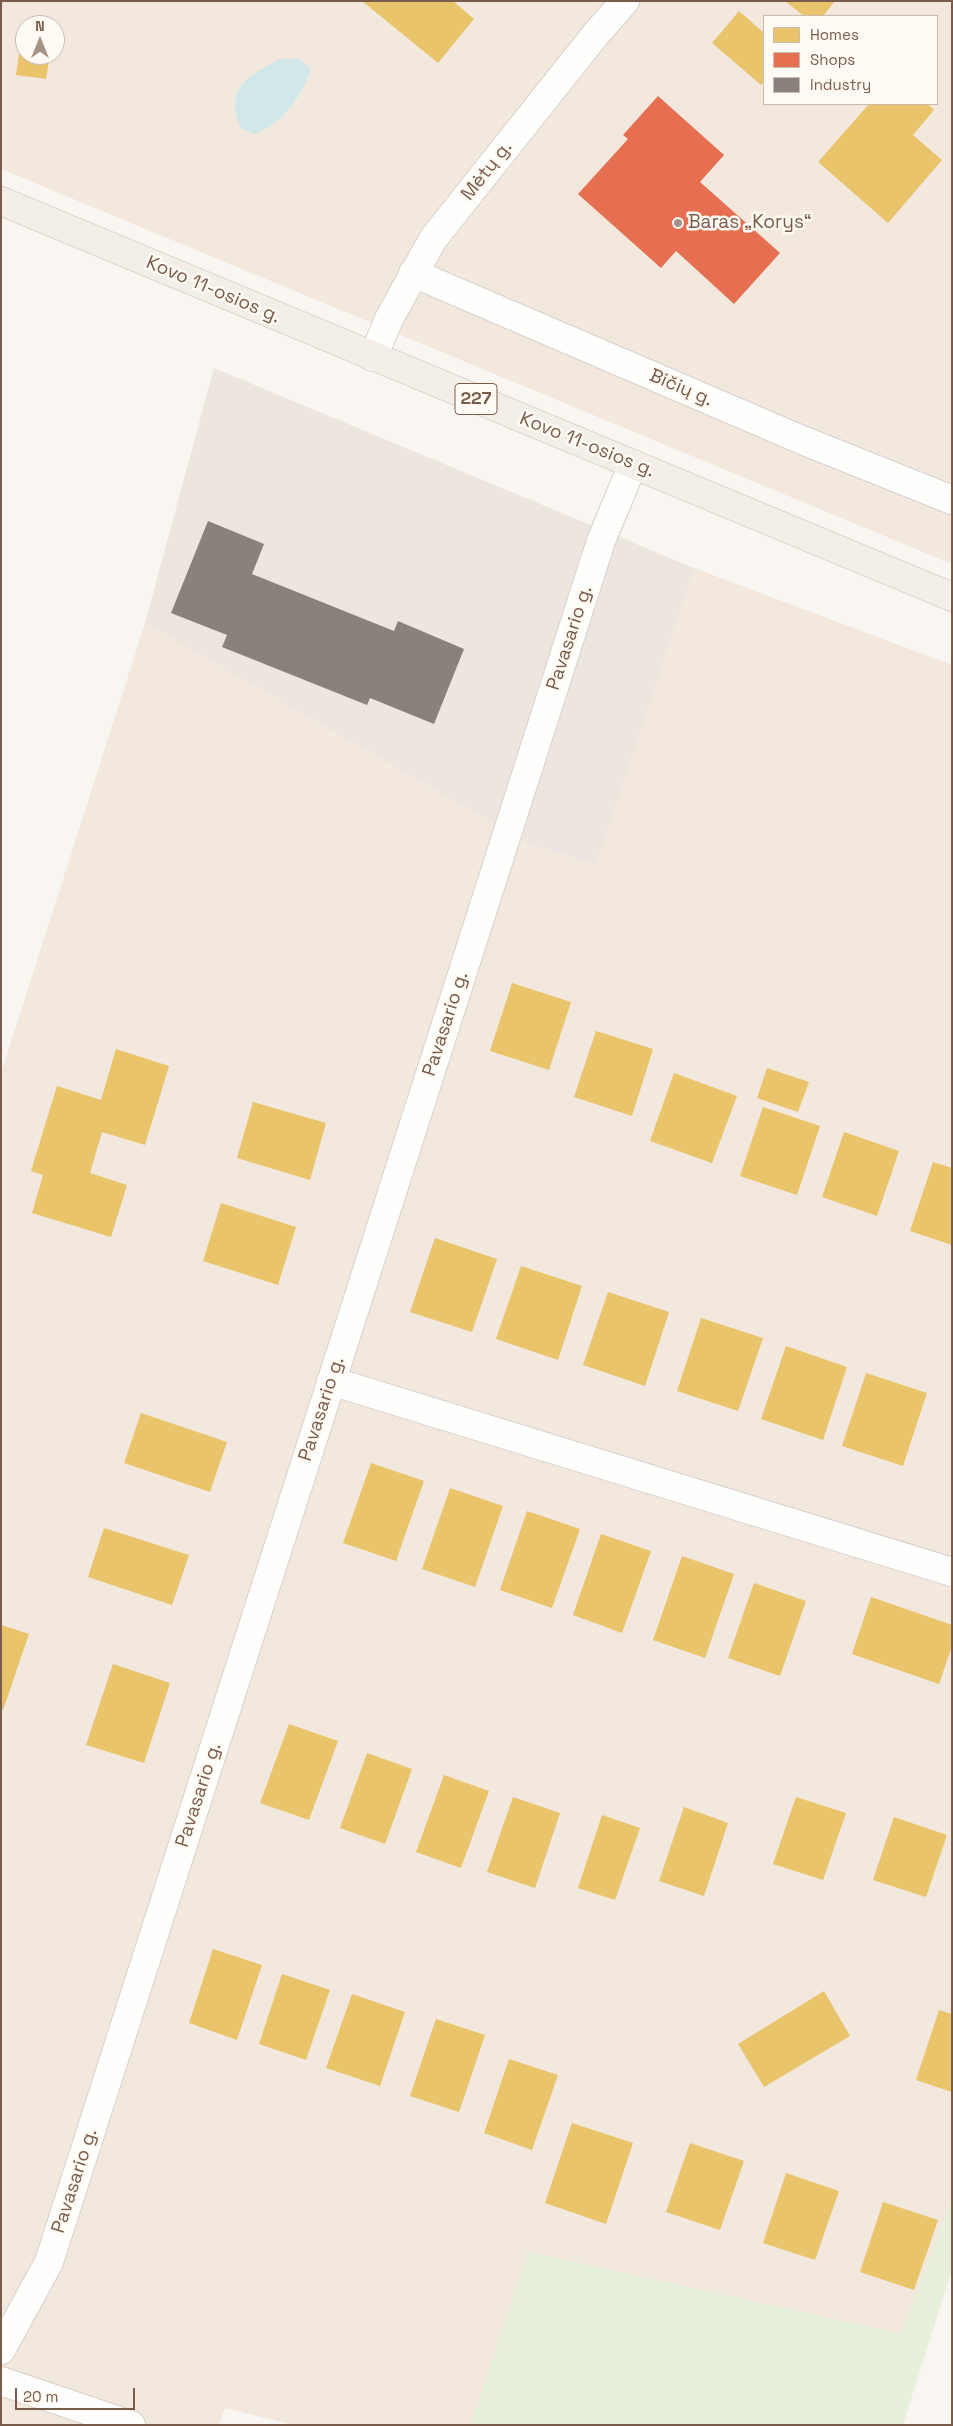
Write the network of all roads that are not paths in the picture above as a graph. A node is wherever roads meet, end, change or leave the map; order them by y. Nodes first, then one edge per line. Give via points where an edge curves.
1 (625, 1) edge
2 (1, 201) edge
3 (413, 273) junction
4 (373, 357) junction
5 (633, 464) junction
6 (952, 500) edge
7 (952, 597) edge
8 (331, 1381) junction
9 (952, 1572) edge
10 (1, 2350) edge
11 (1, 2381) edge
12 (131, 2425) edge

1 - 3 street, Mėtų g. via 433,239
2 - 4 main road, Kovo 11-osios g. / 227
3 - 4 street, Mėtų g.
3 - 6 street, Bičių g. via 802,440
4 - 5 main road, Kovo 11-osios g. / 227
5 - 7 main road, Kovo 11-osios g. / 227
5 - 8 street, Pavasario g. via 601,541
8 - 9 street
8 - 10 street, Pavasario g. via 49,2262
11 - 12 street

